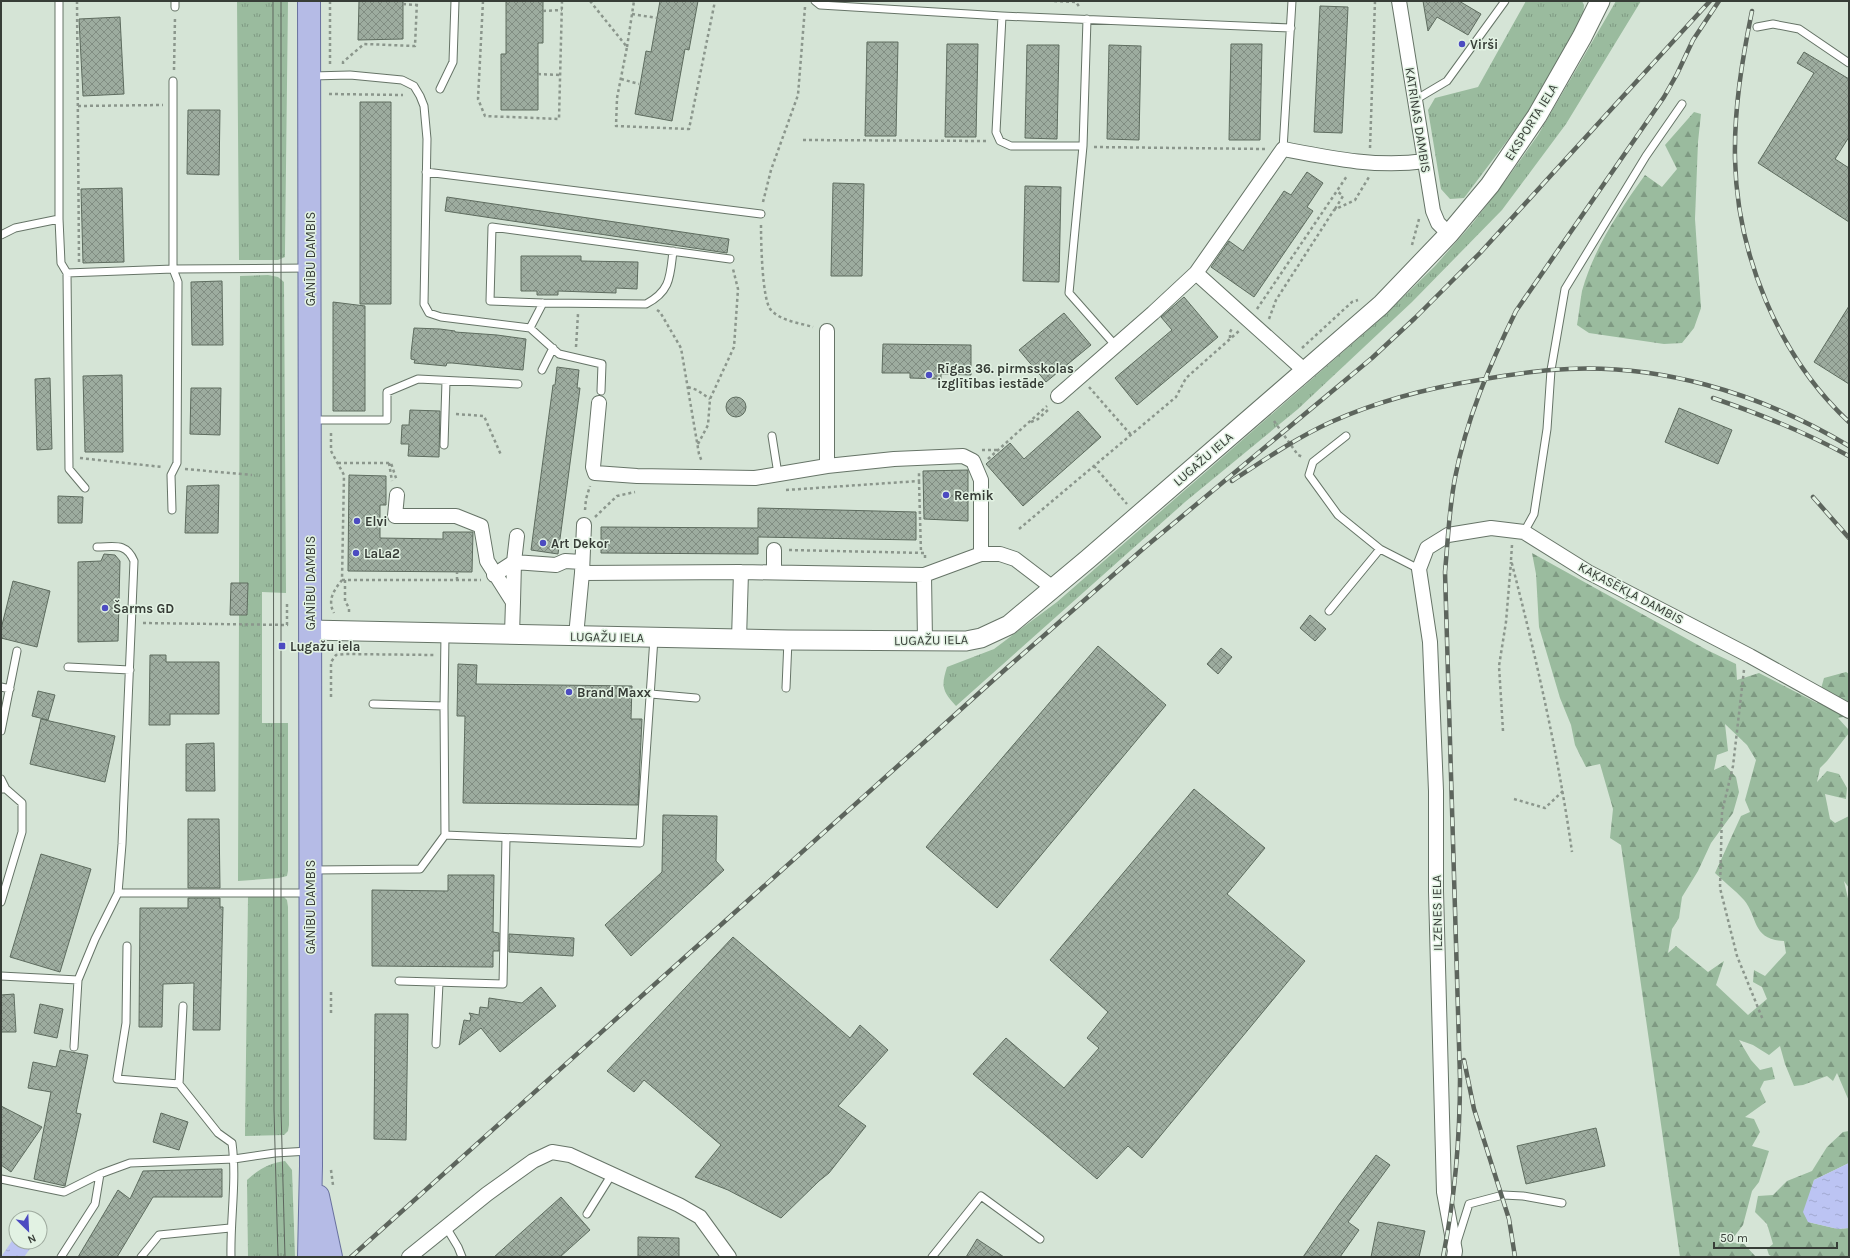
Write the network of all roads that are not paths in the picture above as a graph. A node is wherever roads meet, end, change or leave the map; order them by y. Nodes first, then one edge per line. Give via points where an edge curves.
1 (59, 1) edge
2 (309, 1) edge
3 (455, 1) edge
4 (815, 1) edge
5 (1292, 1) edge
6 (1399, 1) edge
7 (1505, 1) edge
8 (1599, 2) edge
9 (1002, 16) junction
10 (1087, 19) junction
11 (1757, 27) dead end
12 (1290, 28) junction
13 (1849, 63) edge
14 (320, 75) junction
15 (173, 81) road end
16 (440, 89) dead end
17 (1415, 100) junction
18 (1682, 104) dead end
19 (1083, 146) junction
20 (1283, 150) junction
21 (1425, 162) junction
22 (426, 172) junction
23 (761, 214) road end
24 (59, 219) junction
25 (1449, 234) junction
26 (1, 235) edge
27 (673, 251) junction
28 (730, 260) road end
29 (310, 268) junction
30 (173, 270) junction
31 (67, 273) junction
32 (1196, 273) junction
33 (543, 303) junction
34 (530, 328) junction
35 (827, 331) road end
36 (1115, 346) junction
37 (553, 348) junction
38 (542, 370) dead end
39 (1305, 371) junction
40 (446, 380) junction
41 (518, 384) dead end
42 (1060, 394) road end
43 (600, 397) joint
44 (320, 419) junction
45 (772, 436) dead end
46 (1346, 436) dead end
47 (444, 445) dead end
48 (827, 466) junction
49 (778, 474) junction
50 (85, 488) dead end
51 (397, 488) road end
52 (172, 510) dead end
53 (584, 525) road end
54 (1519, 531) junction
55 (517, 536) dead end
56 (96, 547) dead end
57 (1380, 549) junction
58 (774, 550) road end
59 (982, 554) junction
60 (514, 562) junction
61 (582, 568) junction
62 (1419, 570) junction
63 (741, 572) junction
64 (774, 572) junction
65 (494, 575) junction
66 (924, 575) junction
67 (1053, 588) junction
68 (514, 602) junction
69 (1329, 611) dead end
70 (310, 630) junction
71 (445, 633) junction
72 (512, 634) junction
73 (576, 636) junction
74 (654, 638) junction
75 (739, 639) junction
76 (788, 640) junction
77 (925, 641) junction
78 (17, 651) dead end
79 (68, 667) dead end
80 (130, 670) junction
81 (1, 687) edge
82 (786, 688) dead end
83 (10, 689) junction
84 (650, 694) junction
85 (696, 698) dead end
86 (373, 704) dead end
87 (444, 706) junction
88 (1849, 711) edge
89 (1, 731) edge
90 (1, 779) edge
91 (3, 789) edge
92 (445, 835) junction
93 (506, 838) junction
94 (309, 870) junction
95 (118, 893) junction
96 (309, 893) junction
97 (1, 902) edge
98 (127, 946) dead end
99 (1, 976) edge
100 (78, 980) junction
101 (399, 981) dead end
102 (439, 982) junction
103 (183, 1006) dead end
104 (436, 1044) dead end
105 (74, 1047) dead end
106 (178, 1084) junction
107 (234, 1159) junction
108 (317, 1160) junction
109 (100, 1174) junction
110 (612, 1174) junction
111 (1, 1179) edge
112 (1562, 1203) dead end
113 (587, 1214) dead end
114 (446, 1227) junction
115 (230, 1228) junction
116 (1040, 1239) dead end
117 (1454, 1254) edge
118 (62, 1257) edge
119 (141, 1257) edge
120 (231, 1257) edge
121 (309, 1257) edge
122 (331, 1257) edge
123 (409, 1257) edge
124 (462, 1257) edge
125 (729, 1257) edge
126 (932, 1257) edge

1 - 24 lane
2 - 14 main road, GANĪBU DAMBIS
3 - 16 lane via 452,62
4 - 9 lane via 820,5
5 - 12 lane
6 - 17 street, KATRĪNAS DAMBIS
7 - 17 lane via 1447,81
8 - 25 street, EKSPORTA IELA via 1571,57 1518,146 1490,185
9 - 10 lane
9 - 19 lane via 996,132 1000,141 1011,146
10 - 12 lane
10 - 19 lane
11 - 13 lane via 1772,24 1799,29
12 - 20 lane
14 - 22 lane via 402,80 414,86 424,106
14 - 29 main road, GANĪBU DAMBIS
15 - 30 lane
17 - 21 street, KATRĪNAS DAMBIS
18 - 54 lane via 1646,156 1565,289 1551,370 1547,429 1534,514
19 - 36 lane via 1070,293
20 - 21 street via 1357,162
20 - 32 street
21 - 25 street, KATRĪNAS DAMBIS via 1433,211 1438,223
22 - 23 lane
22 - 34 lane via 424,304 429,312 441,317
24 - 26 lane via 15,228
24 - 31 lane via 61,264
25 - 39 street, LUGAŽU IELA via 1381,305
27 - 28 lane
27 - 33 lane via 665,289 657,298 646,304
27 - 33 lane via 492,227 490,300
29 - 30 lane
29 - 44 main road, GANĪBU DAMBIS
30 - 31 lane
30 - 52 lane via 178,282 176,463 171,475
31 - 50 lane via 69,469
32 - 36 street
32 - 39 street
33 - 34 lane
34 - 37 lane
35 - 48 street
36 - 42 street
37 - 38 lane
37 - 43 lane via 559,354 602,364
39 - 67 street, LUGAŽU IELA
40 - 41 lane
40 - 44 lane via 418,379 387,392 387,420
40 - 47 lane
43 - 49 street via 593,467 595,474 756,478
44 - 70 main road, GANĪBU DAMBIS
45 - 49 lane
46 - 57 lane via 1313,462 1309,475 1338,515
48 - 49 street
48 - 59 street via 894,458 963,456 973,461 980,480
51 - 65 street via 395,516 456,516 481,526 487,561
53 - 61 street
54 - 62 street, KAĶASĒKĻA DAMBIS via 1491,528 1448,535 1427,548
54 - 88 street, KAĶASĒKĻA DAMBIS via 1588,572 1750,656
55 - 60 street
56 - 80 lane via 123,547 130,552 134,561
57 - 62 lane
57 - 69 lane
58 - 64 street
59 - 66 street
59 - 67 street via 1000,554 1015,559
60 - 61 street via 556,565 565,561
60 - 65 street
60 - 68 street
61 - 63 street
61 - 73 street
62 - 117 street, ILZENES IELA via 1430,642 1436,790 1436,891 1444,1192
63 - 64 street
63 - 75 street
64 - 66 street
65 - 68 street
66 - 77 street
67 - 77 street, LUGAŽU IELA via 1009,625 981,638 966,641
68 - 72 street
70 - 71 street, LUGAŽU IELA
70 - 94 main road, GANĪBU DAMBIS
71 - 72 street, LUGAŽU IELA
71 - 87 lane
72 - 73 street, LUGAŽU IELA
73 - 74 street, LUGAŽU IELA
74 - 75 street, LUGAŽU IELA
74 - 84 lane
75 - 76 street, LUGAŽU IELA
76 - 77 street, LUGAŽU IELA
76 - 82 lane
78 - 83 lane
79 - 80 lane
80 - 95 lane
81 - 83 lane
83 - 89 lane
84 - 85 lane
84 - 93 lane via 640,843
86 - 87 lane
87 - 92 lane
90 - 91 lane
91 - 97 lane via 22,803 22,832
92 - 93 lane
92 - 94 lane via 420,869
93 - 102 lane via 503,984
94 - 96 main road, GANĪBU DAMBIS
95 - 96 lane
95 - 100 lane
96 - 108 main road, GANĪBU DAMBIS
98 - 106 lane via 126,1023 117,1079
99 - 100 lane
100 - 105 lane
101 - 102 lane
102 - 104 lane
103 - 106 lane
106 - 107 lane via 218,1133 232,1143
107 - 108 lane via 275,1153
107 - 109 lane via 130,1163
107 - 115 lane
108 - 121 main road, GANĪBU DAMBIS
108 - 122 main road, GANĪBU DAMBIS
109 - 111 lane via 64,1192
109 - 118 lane via 95,1204
110 - 113 lane
110 - 114 street via 570,1155 552,1152 533,1161
110 - 125 street via 700,1217
112 - 117 lane via 1523,1196 1502,1196 1469,1204
114 - 123 street
114 - 124 lane
115 - 119 lane via 159,1235
115 - 120 lane
116 - 126 lane via 981,1196

